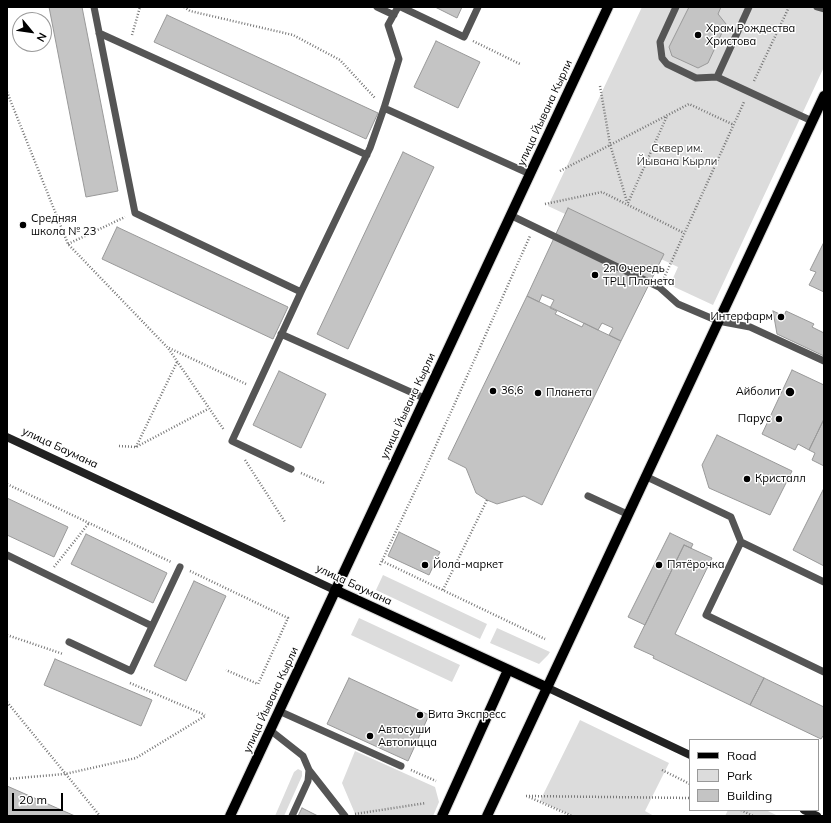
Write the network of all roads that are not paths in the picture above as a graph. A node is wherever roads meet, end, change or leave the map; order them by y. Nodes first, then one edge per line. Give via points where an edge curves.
1 (94, 7) edge
2 (377, 7) edge
3 (399, 7) edge
4 (478, 7) edge
5 (608, 7) edge
6 (676, 7) edge
7 (750, 7) edge
8 (817, 7) edge
9 (824, 9) edge
10 (394, 15) junction
11 (99, 33) junction
12 (718, 78) junction
13 (824, 96) edge
14 (384, 108) junction
15 (812, 121) junction
16 (367, 156) junction
17 (530, 174) junction
18 (510, 215) junction
19 (301, 292) junction
20 (718, 321) junction
21 (281, 334) junction
22 (824, 361) edge
23 (424, 398) junction
24 (7, 437) edge
25 (291, 469) road end
26 (645, 476) junction
27 (588, 496) dead end
28 (627, 514) junction
29 (741, 542) junction
30 (7, 555) edge
31 (180, 567) road end
32 (824, 582) edge
33 (334, 590) junction
34 (152, 626) junction
35 (69, 642) dead end
36 (508, 670) junction
37 (824, 672) edge
38 (546, 688) junction
39 (279, 711) junction
40 (270, 730) junction
41 (689, 755) edge
42 (401, 766) road end
43 (309, 770) junction
44 (806, 811) edge
45 (230, 816) edge
46 (292, 816) edge
47 (345, 816) edge
48 (442, 816) edge
49 (487, 816) edge
50 (817, 816) edge

1 - 11 lane
2 - 10 lane
3 - 4 lane via 464,37
3 - 10 lane
5 - 17 main road, улица Йывана Кырли
6 - 12 lane via 660,42 662,58 667,64 696,78
7 - 12 lane
8 - 9 lane
10 - 14 lane via 388,25 399,59
11 - 16 lane
11 - 19 lane via 135,213
12 - 15 lane
13 - 15 main road
14 - 16 lane
14 - 17 lane
15 - 20 main road
16 - 19 lane
17 - 18 main road, улица Йывана Кырли
18 - 20 lane via 659,287 678,304
18 - 23 main road, улица Йывана Кырли
19 - 21 lane
20 - 22 lane via 750,327
20 - 26 main road
21 - 23 lane
21 - 25 lane via 232,441
23 - 33 main road, улица Йывана Кырли
24 - 33 street, улица Баумана
26 - 28 main road
26 - 29 lane via 731,517
27 - 28 lane
28 - 38 main road
29 - 32 lane
29 - 37 lane via 706,615
30 - 34 lane
31 - 34 lane
33 - 36 main road, улица Баумана
33 - 39 main road, улица Йывана Кырли
34 - 35 lane via 131,672
36 - 38 main road, улица Баумана
36 - 48 main road
38 - 41 street, улица Баумана
38 - 49 main road
39 - 40 main road, улица Йывана Кырли
39 - 42 lane
40 - 43 lane via 303,756
40 - 45 main road, улица Йывана Кырли
43 - 46 lane via 308,781
43 - 47 lane
44 - 50 street

